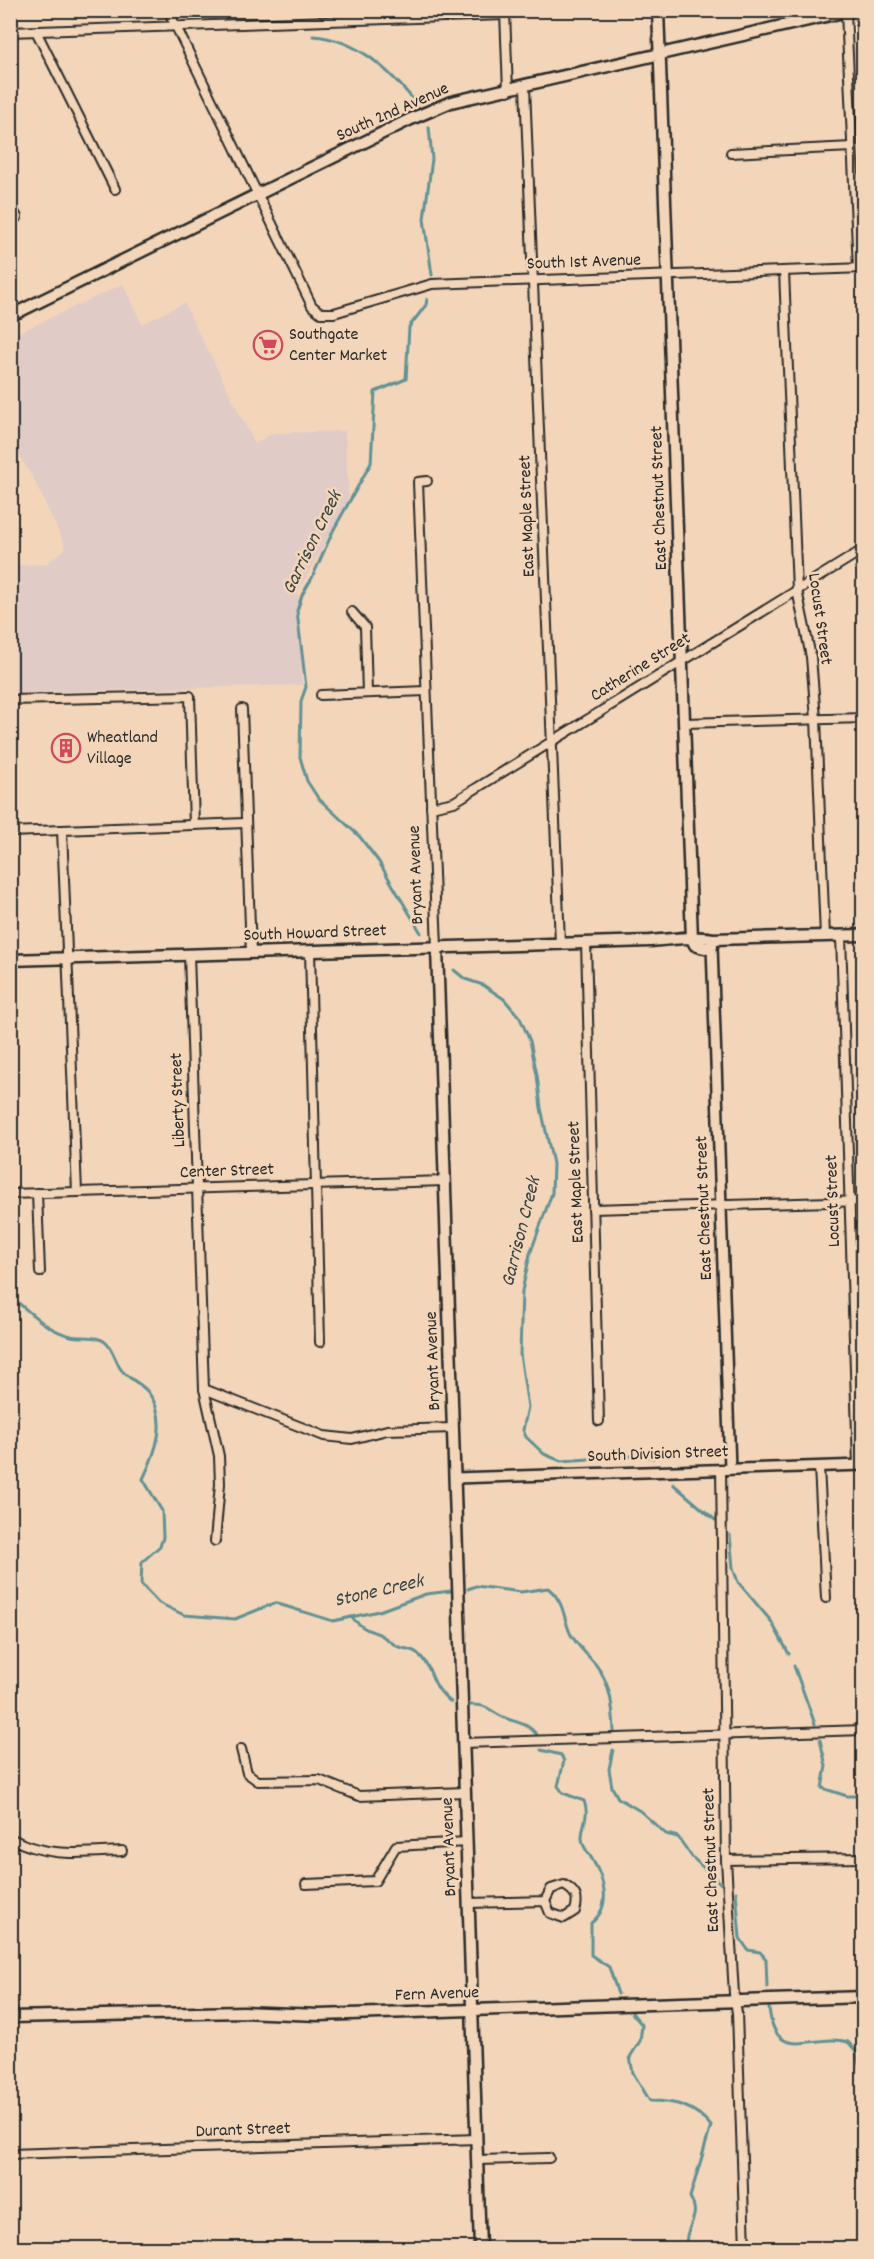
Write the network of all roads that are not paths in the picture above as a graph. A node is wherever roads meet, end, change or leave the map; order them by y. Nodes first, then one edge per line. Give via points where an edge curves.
1 (168, 10) edge
2 (658, 10) edge
3 (844, 12) edge
4 (505, 13) edge
5 (175, 26) junction
6 (36, 31) junction
7 (10, 32) edge
8 (660, 55) junction
9 (525, 87) junction
10 (508, 91) junction
11 (852, 147) junction
12 (731, 153) dead end
13 (115, 189) dead end
14 (259, 194) junction
15 (10, 206) edge
16 (14, 218) edge
17 (861, 268) edge
18 (784, 271) junction
19 (668, 275) junction
20 (533, 280) junction
21 (10, 316) edge
22 (427, 481) dead end
23 (864, 549) edge
24 (797, 590) junction
25 (352, 612) dead end
26 (682, 659) junction
27 (426, 691) junction
28 (367, 693) junction
29 (321, 695) dead end
30 (10, 700) edge
31 (242, 709) dead end
32 (864, 718) edge
33 (816, 719) junction
34 (685, 723) junction
35 (552, 740) junction
36 (431, 807) junction
37 (246, 824) junction
38 (194, 825) junction
39 (62, 830) junction
40 (10, 832) edge
41 (864, 934) edge
42 (841, 935) junction
43 (825, 936) junction
44 (692, 939) junction
45 (561, 943) junction
46 (586, 943) junction
47 (712, 943) junction
48 (437, 947) junction
49 (310, 951) junction
50 (251, 953) junction
51 (189, 955) junction
52 (68, 958) junction
53 (10, 960) edge
54 (445, 1181) junction
55 (316, 1185) junction
56 (197, 1188) junction
57 (77, 1192) junction
58 (37, 1193) junction
59 (10, 1194) edge
60 (864, 1201) edge
61 (849, 1202) junction
62 (721, 1206) junction
63 (593, 1209) junction
64 (40, 1272) dead end
65 (320, 1342) dead end
66 (204, 1389) junction
67 (599, 1421) dead end
68 (453, 1428) junction
69 (861, 1465) edge
70 (819, 1467) junction
71 (726, 1469) junction
72 (454, 1478) junction
73 (216, 1541) dead end
74 (826, 1598) dead end
75 (864, 1730) edge
76 (725, 1735) junction
77 (463, 1743) junction
78 (241, 1749) dead end
79 (465, 1792) junction
80 (10, 1838) edge
81 (467, 1842) junction
82 (122, 1851) dead end
83 (864, 1858) edge
84 (726, 1860) junction
85 (306, 1884) dead end
86 (545, 1901) junction
87 (469, 1904) junction
88 (864, 1997) edge
89 (735, 2000) junction
90 (472, 2010) junction
91 (10, 2017) edge
92 (477, 2139) junction
93 (10, 2154) edge
94 (549, 2158) dead end
95 (477, 2160) junction
96 (480, 2248) edge
97 (745, 2248) edge

1 - 5 street
2 - 8 main road, East Chestnut Street
3 - 8 main road, South 2nd Avenue
3 - 11 street
4 - 5 street
4 - 10 street
5 - 6 street
5 - 14 street
6 - 7 street
6 - 13 street
8 - 9 main road, South 2nd Avenue
8 - 19 main road, East Chestnut Street
9 - 10 main road, South 2nd Avenue
9 - 20 street, East Maple Street
10 - 14 main road, South 2nd Avenue via 451,102
11 - 12 street
11 - 17 street
14 - 20 street, South 1st Avenue via 312,306 321,313 334,314 432,284
14 - 21 main road, South 2nd Avenue
15 - 16 street
17 - 18 street, South 1st Avenue
18 - 19 street, South 1st Avenue
18 - 24 street, Locust Street
19 - 20 street, South 1st Avenue
19 - 26 main road, East Chestnut Street
20 - 35 street, East Maple Street
22 - 27 street, Bryant Avenue via 418,482
23 - 24 street, Catherine Street
24 - 26 street, Catherine Street
24 - 33 street, Locust Street via 811,657
25 - 28 street via 365,627
26 - 34 main road, East Chestnut Street
26 - 35 street, Catherine Street
27 - 28 street
27 - 36 street, Bryant Avenue
28 - 29 street
30 - 38 street via 190,696
31 - 37 street
32 - 33 street
33 - 34 street
33 - 43 street, Locust Street
34 - 44 main road, East Chestnut Street
35 - 36 street, Catherine Street via 454,802
35 - 45 street, East Maple Street
36 - 48 street, Bryant Avenue
37 - 38 street
37 - 50 street
38 - 39 street
39 - 40 street
39 - 52 street
41 - 42 main road
42 - 43 main road
42 - 61 street, Locust Street
43 - 47 main road via 729,938
44 - 46 main road, South Howard Street
44 - 47 main road via 695,945 706,949
45 - 46 main road, South Howard Street
45 - 48 main road, South Howard Street
46 - 63 street, East Maple Street
47 - 62 street, East Chestnut Street
48 - 49 main road, South Howard Street
48 - 54 main road, Bryant Avenue
49 - 50 main road, South Howard Street
49 - 55 street
50 - 51 main road, South Howard Street
51 - 52 main road, South Howard Street
51 - 56 street, Liberty Street
52 - 53 main road, South Howard Street
52 - 57 street
54 - 55 street, Center Street
54 - 68 main road, Bryant Avenue
55 - 56 street, Center Street
55 - 65 street
56 - 57 street, Center Street
56 - 66 street, Liberty Street
57 - 58 street, Center Street
58 - 59 street, Center Street
58 - 64 street
60 - 61 street
61 - 62 street
61 - 69 street, Locust Street
62 - 63 street
62 - 71 street, East Chestnut Street
63 - 67 street, East Maple Street
66 - 68 street via 324,1436 352,1439 387,1430
66 - 73 street, Liberty Street via 219,1456
68 - 72 main road, Bryant Avenue
69 - 70 street, South Division Street
70 - 71 street, South Division Street
70 - 74 street
71 - 72 street, South Division Street
71 - 76 street, East Chestnut Street
72 - 77 main road, Bryant Avenue
75 - 76 street
76 - 77 street
76 - 84 street, East Chestnut Street
77 - 79 main road, Bryant Avenue
78 - 79 street via 247,1773 258,1781 319,1780 359,1796
79 - 81 main road, Bryant Avenue
80 - 82 street via 29,1848 55,1854
81 - 85 street via 396,1846 375,1881
81 - 87 main road, Bryant Avenue
83 - 84 street
84 - 89 street, East Chestnut Street
86 - 86 street via 550,1913 564,1918 575,1911 578,1900 574,1890 564,1885 550,1889
86 - 87 street
87 - 90 main road, Bryant Avenue
88 - 89 main road, Fern Avenue
89 - 90 main road, Fern Avenue
89 - 97 street, East Chestnut Street
90 - 91 main road, Fern Avenue
90 - 92 main road, Bryant Avenue
92 - 93 street, Durant Street
92 - 95 main road, Bryant Avenue
94 - 95 street
95 - 96 main road, Bryant Avenue

